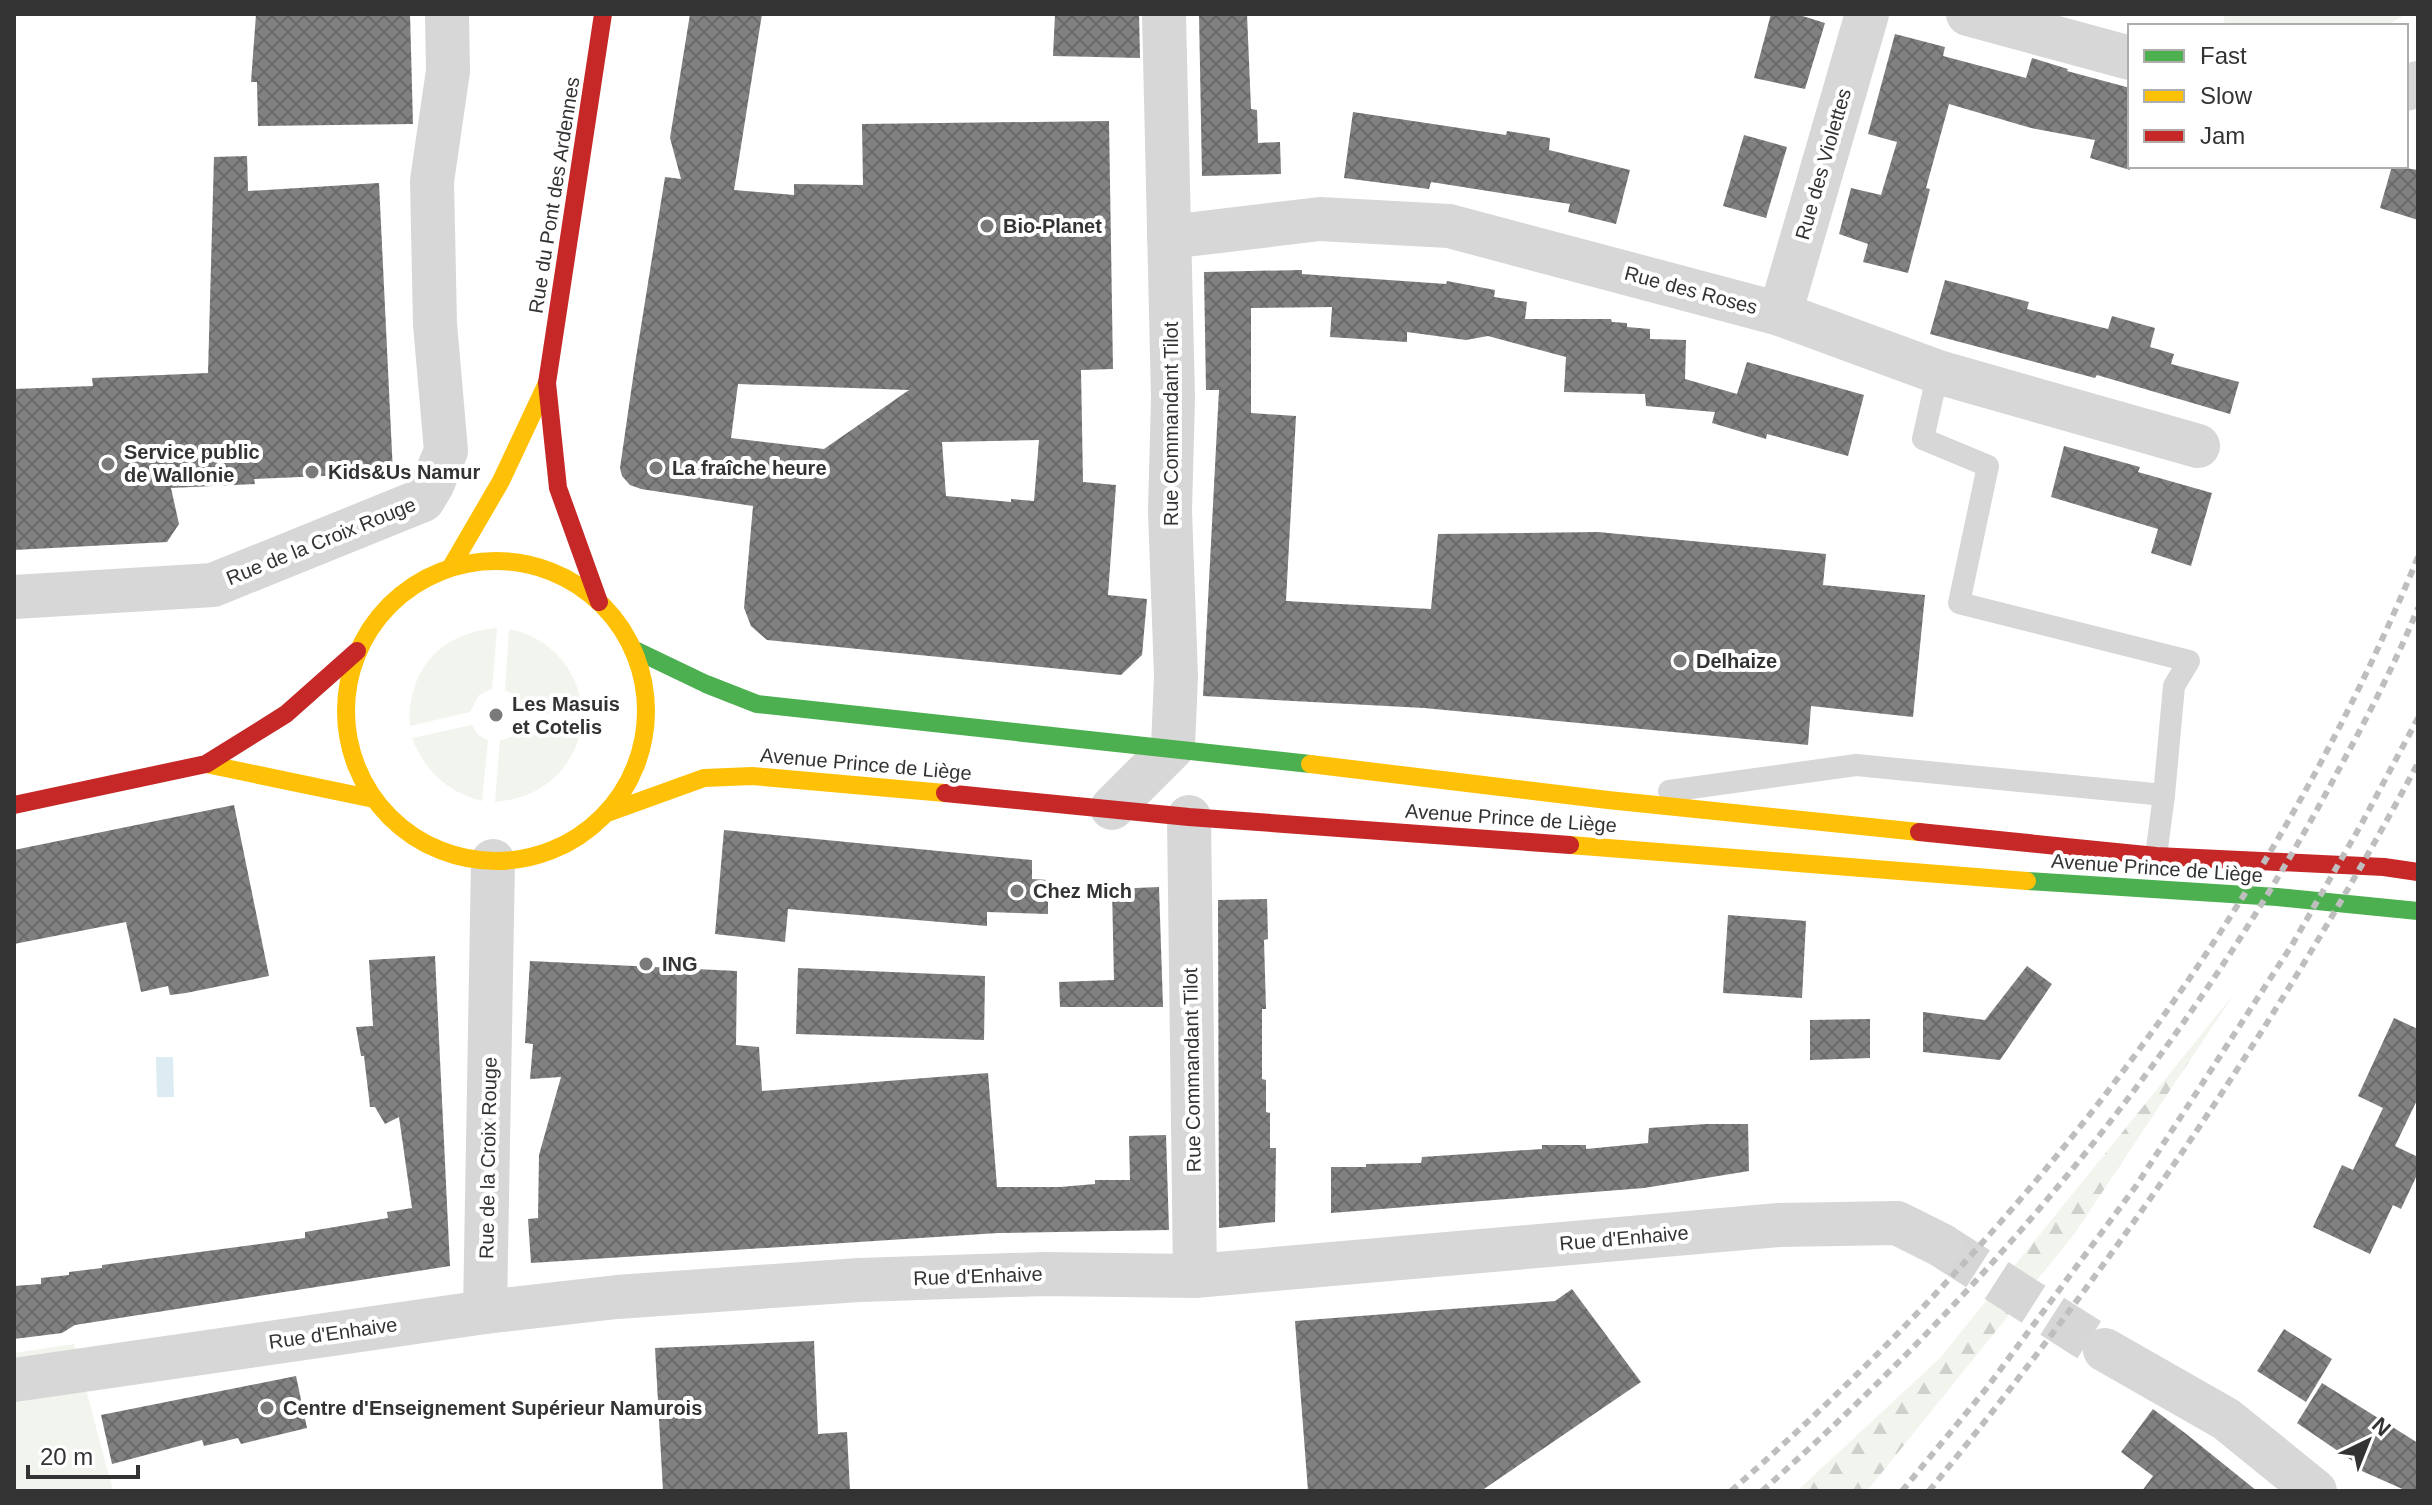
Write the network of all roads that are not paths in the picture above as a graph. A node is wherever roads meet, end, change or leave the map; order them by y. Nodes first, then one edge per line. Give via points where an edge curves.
1 (447, 14) edge
2 (603, 14) edge
3 (1164, 14) edge
4 (1867, 14) edge
5 (1968, 14) edge
6 (2128, 57) edge
7 (1169, 237) junction
8 (1780, 314) junction
9 (1938, 372) junction
10 (547, 383) junction
11 (2198, 446) dead end
12 (451, 567) junction
13 (14, 597) edge
14 (599, 602) junction
15 (633, 649) junction
16 (357, 651) junction
17 (1173, 747) junction
18 (206, 764) junction
19 (2164, 795) junction
20 (374, 799) junction
21 (1608, 800) junction
22 (14, 805) edge
23 (1112, 808) junction
24 (607, 813) junction
25 (1189, 817) junction
26 (2156, 856) junction
27 (493, 861) junction
28 (2418, 872) edge
29 (2418, 911) edge
30 (1941, 1245) tunnel mouth
31 (1195, 1276) junction
32 (485, 1312) junction
33 (2105, 1350) tunnel mouth
34 (14, 1380) edge
35 (2315, 1491) edge

1 - 13 street, Rue de la Croix Rouge via 448,71 432,181 435,324 446,451 423,500 213,585
2 - 10 main road, Rue du Pont des Ardennes
3 - 7 street, Rue Commandant Tilot
4 - 8 street, Rue des Violettes
5 - 6 street
7 - 8 street, Rue des Roses via 1320,219 1449,226
7 - 17 street, Rue Commandant Tilot
8 - 9 street, Rue des Roses
9 - 11 street, Rue des Roses
9 - 19 lane via 1923,439 1988,466 1959,603 2189,661 2174,686
10 - 12 main road, Rue du Pont des Ardennes via 501,481
10 - 14 main road, Rue du Pont des Ardennes via 558,488
12 - 14 main road via 503,560 555,572
12 - 16 main road via 412,585 380,615
14 - 15 main road
15 - 17 main road, Avenue Prince de Liège via 757,704
15 - 24 main road via 645,691 644,735 631,777
16 - 18 main road via 286,714
16 - 20 main road via 347,688 346,727 355,765
17 - 21 main road, Avenue Prince de Liège
17 - 23 street
18 - 20 main road
18 - 22 main road
19 - 21 lane via 1856,765
19 - 26 lane
20 - 27 main road via 426,844 459,857
21 - 26 main road, Avenue Prince de Liège
23 - 24 main road, Avenue Prince de Liège via 752,776 704,778
23 - 25 main road, Avenue Prince de Liège
24 - 27 main road via 574,840 535,856
25 - 29 main road, Avenue Prince de Liège
25 - 31 street, Rue Commandant Tilot
26 - 28 main road, Avenue Prince de Liège
27 - 32 street, Rue de la Croix Rouge
30 - 31 street, Rue d'Enhaive via 1897,1223 1779,1225
31 - 32 street, Rue d'Enhaive via 859,1280
32 - 34 street, Rue d'Enhaive
33 - 35 street via 2226,1419

